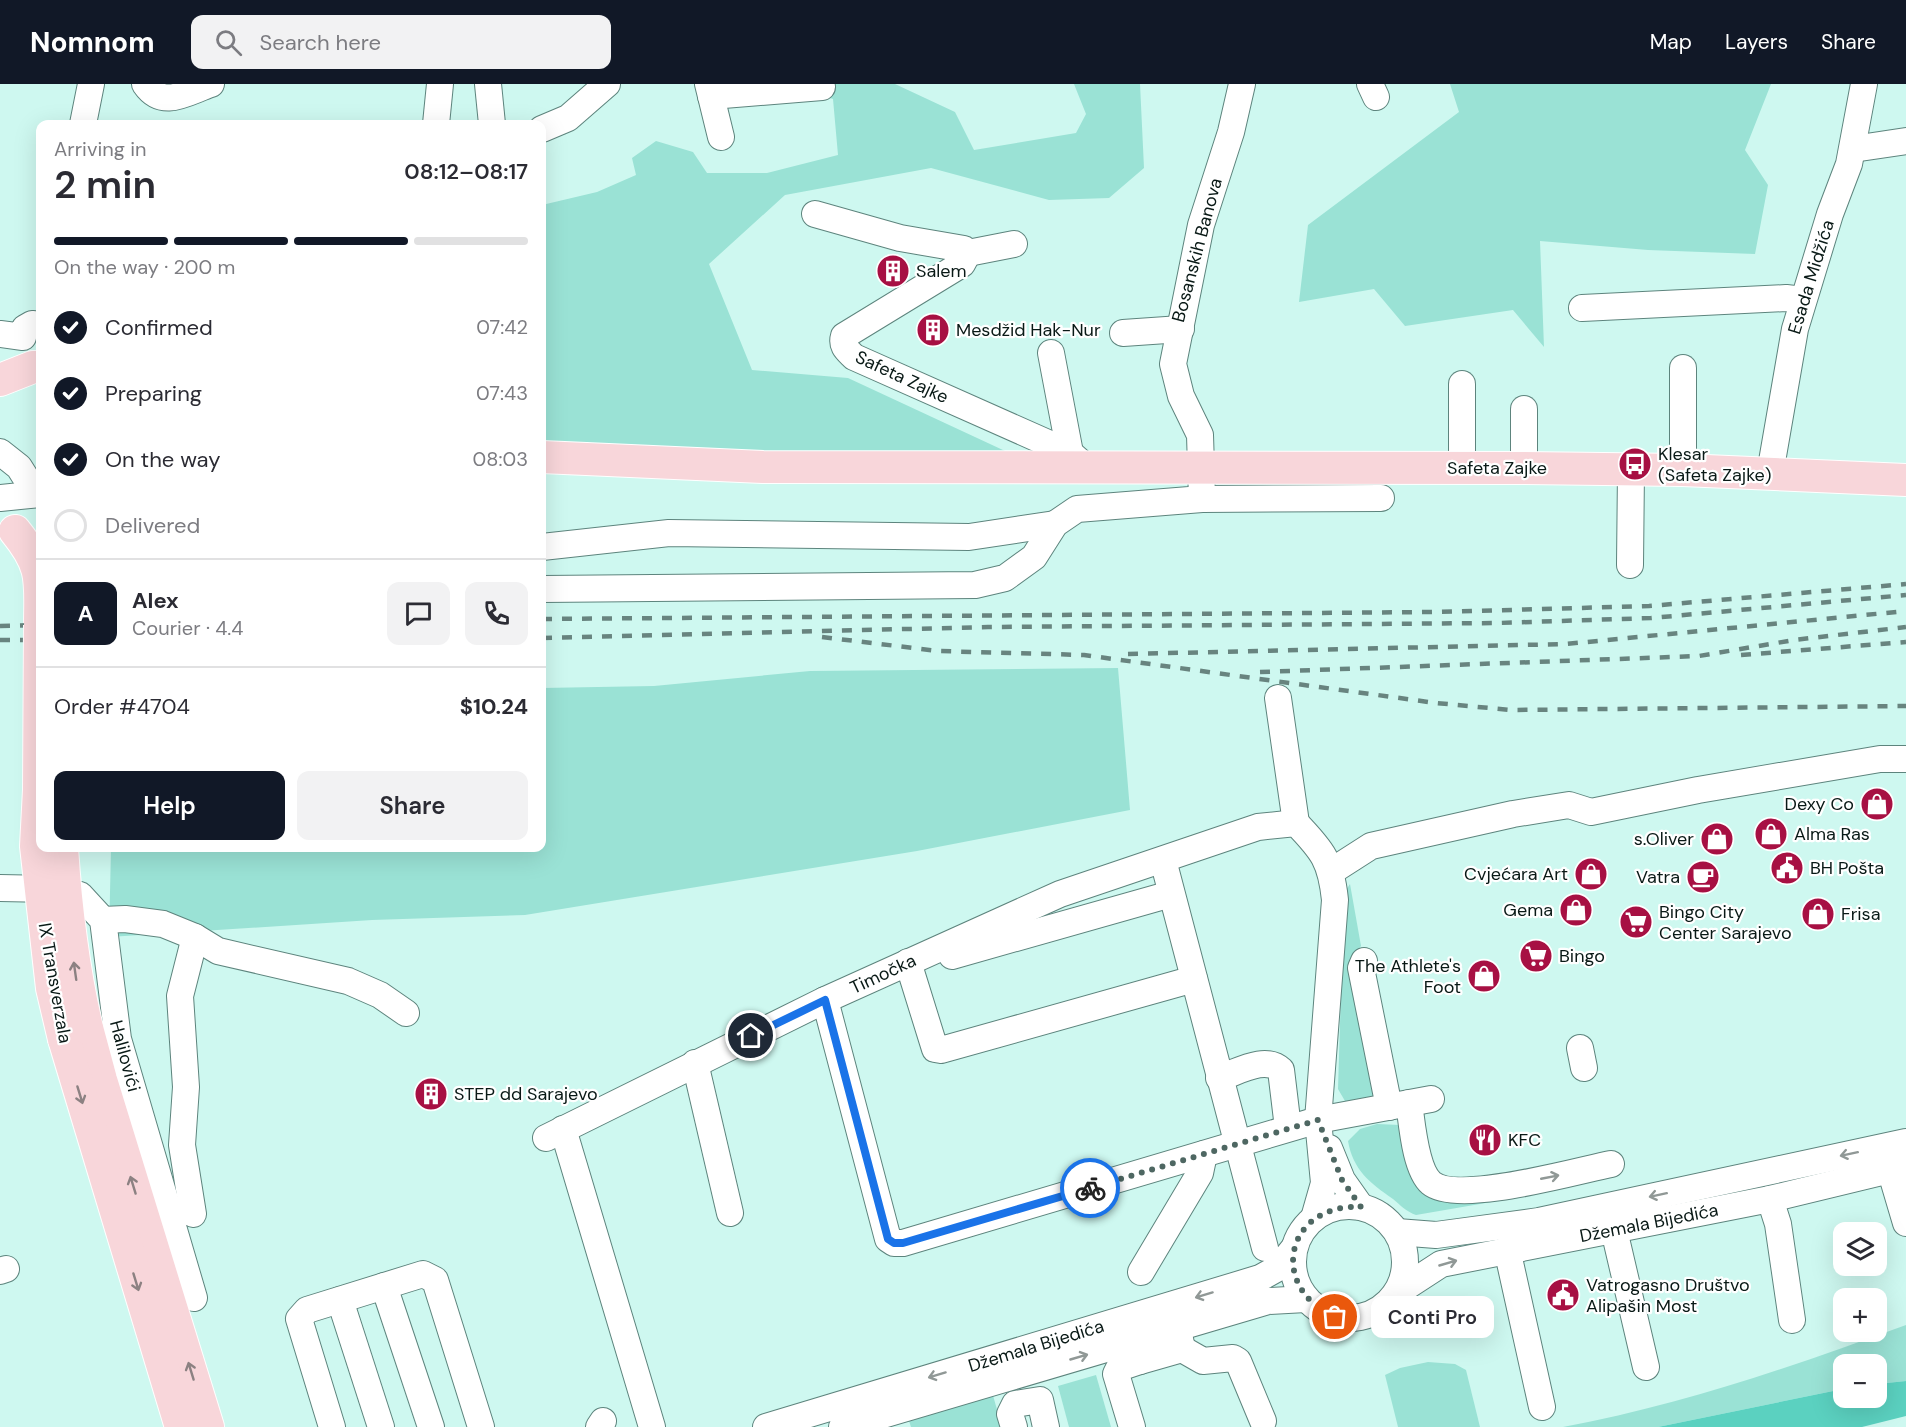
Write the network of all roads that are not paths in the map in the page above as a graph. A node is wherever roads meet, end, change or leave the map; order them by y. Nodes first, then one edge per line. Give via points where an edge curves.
1 (92, 84) edge
2 (145, 84) edge
3 (211, 84) edge
4 (440, 84) edge
5 (488, 84) edge
6 (607, 84) edge
7 (1242, 84) edge
8 (1864, 84) edge
9 (822, 87) dead end
10 (709, 90) edge
11 (84, 120) edge
12 (436, 120) edge
13 (492, 120) edge
14 (546, 127) edge
15 (721, 137) dead end
16 (1906, 141) edge
17 (1853, 149) junction
18 (815, 214) dead end
19 (1014, 244) dead end
20 (968, 253) junction
21 (1803, 300) junction
22 (1582, 308) dead end
23 (1180, 329) junction
24 (1123, 333) dead end
25 (1051, 353) dead end
26 (36, 368) edge
27 (1683, 368) dead end
28 (2, 378) edge
29 (1462, 384) dead end
30 (1524, 409) dead end
31 (2, 451) edge
32 (546, 458) edge
33 (1078, 460) junction
34 (1202, 467) junction
35 (1462, 468) junction
36 (1524, 468) junction
37 (1631, 470) junction
38 (1683, 470) junction
39 (1770, 473) junction
40 (1906, 480) edge
41 (36, 491) edge
42 (36, 494) edge
43 (0, 498) edge
44 (1381, 498) dead end
45 (1202, 499) junction
46 (1055, 524) junction
47 (19, 530) edge
48 (546, 547) edge
49 (36, 562) edge
50 (1630, 565) dead end
51 (546, 590) edge
52 (1278, 698) dead end
53 (1906, 759) edge
54 (1296, 824) junction
55 (37, 852) edge
56 (62, 852) edge
57 (1163, 860) junction
58 (1332, 871) junction
59 (0, 888) edge
60 (1171, 894) junction
61 (103, 920) junction
62 (195, 937) junction
63 (1364, 961) dead end
64 (909, 965) junction
65 (1194, 979) junction
66 (825, 1000) junction
67 (406, 1013) dead end
68 (76, 1033) junction
69 (695, 1063) junction
70 (1219, 1078) junction
71 (1411, 1103) junction
72 (1318, 1120) junction
73 (1288, 1128) junction
74 (1906, 1142) edge
75 (1236, 1144) junction
76 (1204, 1154) junction
77 (1611, 1164) dead end
78 (1898, 1168) edge
79 (1770, 1199) junction
80 (1361, 1207) junction
81 (730, 1213) dead end
82 (193, 1214) dead end
83 (1905, 1215) edge
84 (1314, 1218) junction
85 (1614, 1230) junction
86 (1397, 1232) junction
87 (1265, 1248) dead end
88 (1294, 1248) junction
89 (1507, 1249) junction
90 (1141, 1272) dead end
91 (384, 1286) junction
92 (1398, 1292) junction
93 (194, 1298) dead end
94 (1306, 1299) junction
95 (340, 1300) junction
96 (1792, 1320) dead end
97 (1180, 1338) junction
98 (1136, 1351) junction
99 (1646, 1367) dead end
100 (1034, 1370) junction
101 (1040, 1400) junction
102 (1542, 1407) dead end
103 (896, 1419) edge
104 (1263, 1422) dead end
105 (181, 1427) edge
106 (208, 1427) edge
107 (332, 1427) edge
108 (381, 1427) edge
109 (431, 1427) edge
110 (481, 1427) edge
111 (652, 1427) edge
112 (766, 1427) edge
113 (842, 1427) edge
114 (1014, 1427) edge
115 (1046, 1427) edge
116 (1132, 1427) edge

1 - 11 street
2 - 3 street via 154,94 165,98
4 - 12 street
5 - 13 street
6 - 14 street via 568,118
7 - 23 street, Bosanskih Banova via 1201,225
8 - 17 street, Esada Midžića
9 - 10 street
10 - 15 street
16 - 17 street
17 - 21 street, Esada Midžića
18 - 20 street
19 - 20 street
20 - 33 street, Safeta Zajke via 962,264 844,336 845,349 854,357
21 - 22 street
21 - 39 street, Esada Midžića via 1786,365
23 - 24 street, Bosanskih Banova
23 - 34 street via 1173,364 1180,396 1200,435
25 - 33 street
26 - 28 main road
27 - 38 street
29 - 35 street
30 - 36 street
31 - 41 street
32 - 33 main road, Safeta Zajke via 763,467
33 - 34 main road, Safeta Zajke
34 - 35 main road, Safeta Zajke
34 - 45 street
35 - 36 main road, Safeta Zajke
36 - 37 main road, Safeta Zajke
37 - 38 main road, Safeta Zajke
37 - 50 street
38 - 39 main road, Safeta Zajke
39 - 40 main road, Safeta Zajke
42 - 43 street
44 - 45 street
45 - 46 street via 1077,509
46 - 48 street via 969,537 669,534
46 - 51 street via 1034,557 1005,578 975,585
47 - 49 main road, IX Transverzala, bridge
52 - 54 street
53 - 58 street via 1880,759 1591,812 1569,805 1513,814 1371,846
54 - 57 street, Timočka via 1258,827
54 - 58 street via 1319,847
55 - 68 main road, IX Transverzala, bridge via 52,988
68 -> 56 main road, IX Transverzala, bridge via 77,986
57 - 60 street
57 - 64 street, Timočka via 1060,894
58 - 72 street via 1335,900
59 - 61 street via 80,895
60 - 64 street
60 - 65 street
61 - 62 street via 163,924
61 - 93 street, Halilovići via 118,1039
62 - 67 street via 218,951 348,981 380,995
62 - 82 street via 180,996 186,1087 182,1145
63 - 71 street via 1361,968
64 - 65 street via 935,1049 941,1050
64 - 66 street, Timočka
65 - 70 street
66 - 69 street, Timočka
66 - 76 street via 888,1239 894,1243
68 -> 105 main road, IX Transverzala
106 -> 68 main road, IX Transverzala via 108,1103
69 - 81 street
69 - 111 street, Timočka via 555,1134
70 - 73 street via 1266,1062 1275,1065 1281,1070
70 - 75 street
71 - 72 street
71 -> 77 street via 1422,1170 1431,1182 1447,1191 1522,1182
72 - 73 street
72 - 80 street via 1342,1180
72 - 84 street via 1324,1183
73 - 75 street
74 -> 86 street, Džemala Bijedića via 1539,1221 1436,1235
75 - 76 street
75 - 87 street
76 - 90 street via 1200,1173
78 - 79 street, Džemala Bijedića
78 - 83 street
79 - 85 street, Džemala Bijedića
79 - 96 street via 1778,1224
80 - 84 street via 1345,1206
80 - 86 street via 1381,1216
84 - 88 street, Džemala Bijedića
85 - 89 street, Džemala Bijedića
85 - 99 street
86 - 92 street via 1406,1262
88 - 94 street via 1296,1283
88 -> 112 street, Džemala Bijedića via 1278,1268 1260,1278
92 -> 89 street, Džemala Bijedića via 1441,1264
89 - 102 street
91 - 95 street
91 - 109 street
91 - 110 street via 423,1274 435,1280
92 - 94 street, Džemala Bijedića via 1382,1309 1353,1319 1335,1317
94 - 97 street, Džemala Bijedića via 1268,1301
95 - 107 street via 307,1310 299,1319
95 - 108 street
97 - 98 street, Džemala Bijedića
97 - 104 street via 1197,1360 1238,1361
100 -> 98 street, Džemala Bijedića
98 - 116 street via 1116,1374
100 - 101 street
100 - 103 street, Džemala Bijedića
101 - 114 street via 1014,1404 1010,1414
101 - 115 street
103 - 113 street, Džemala Bijedića

